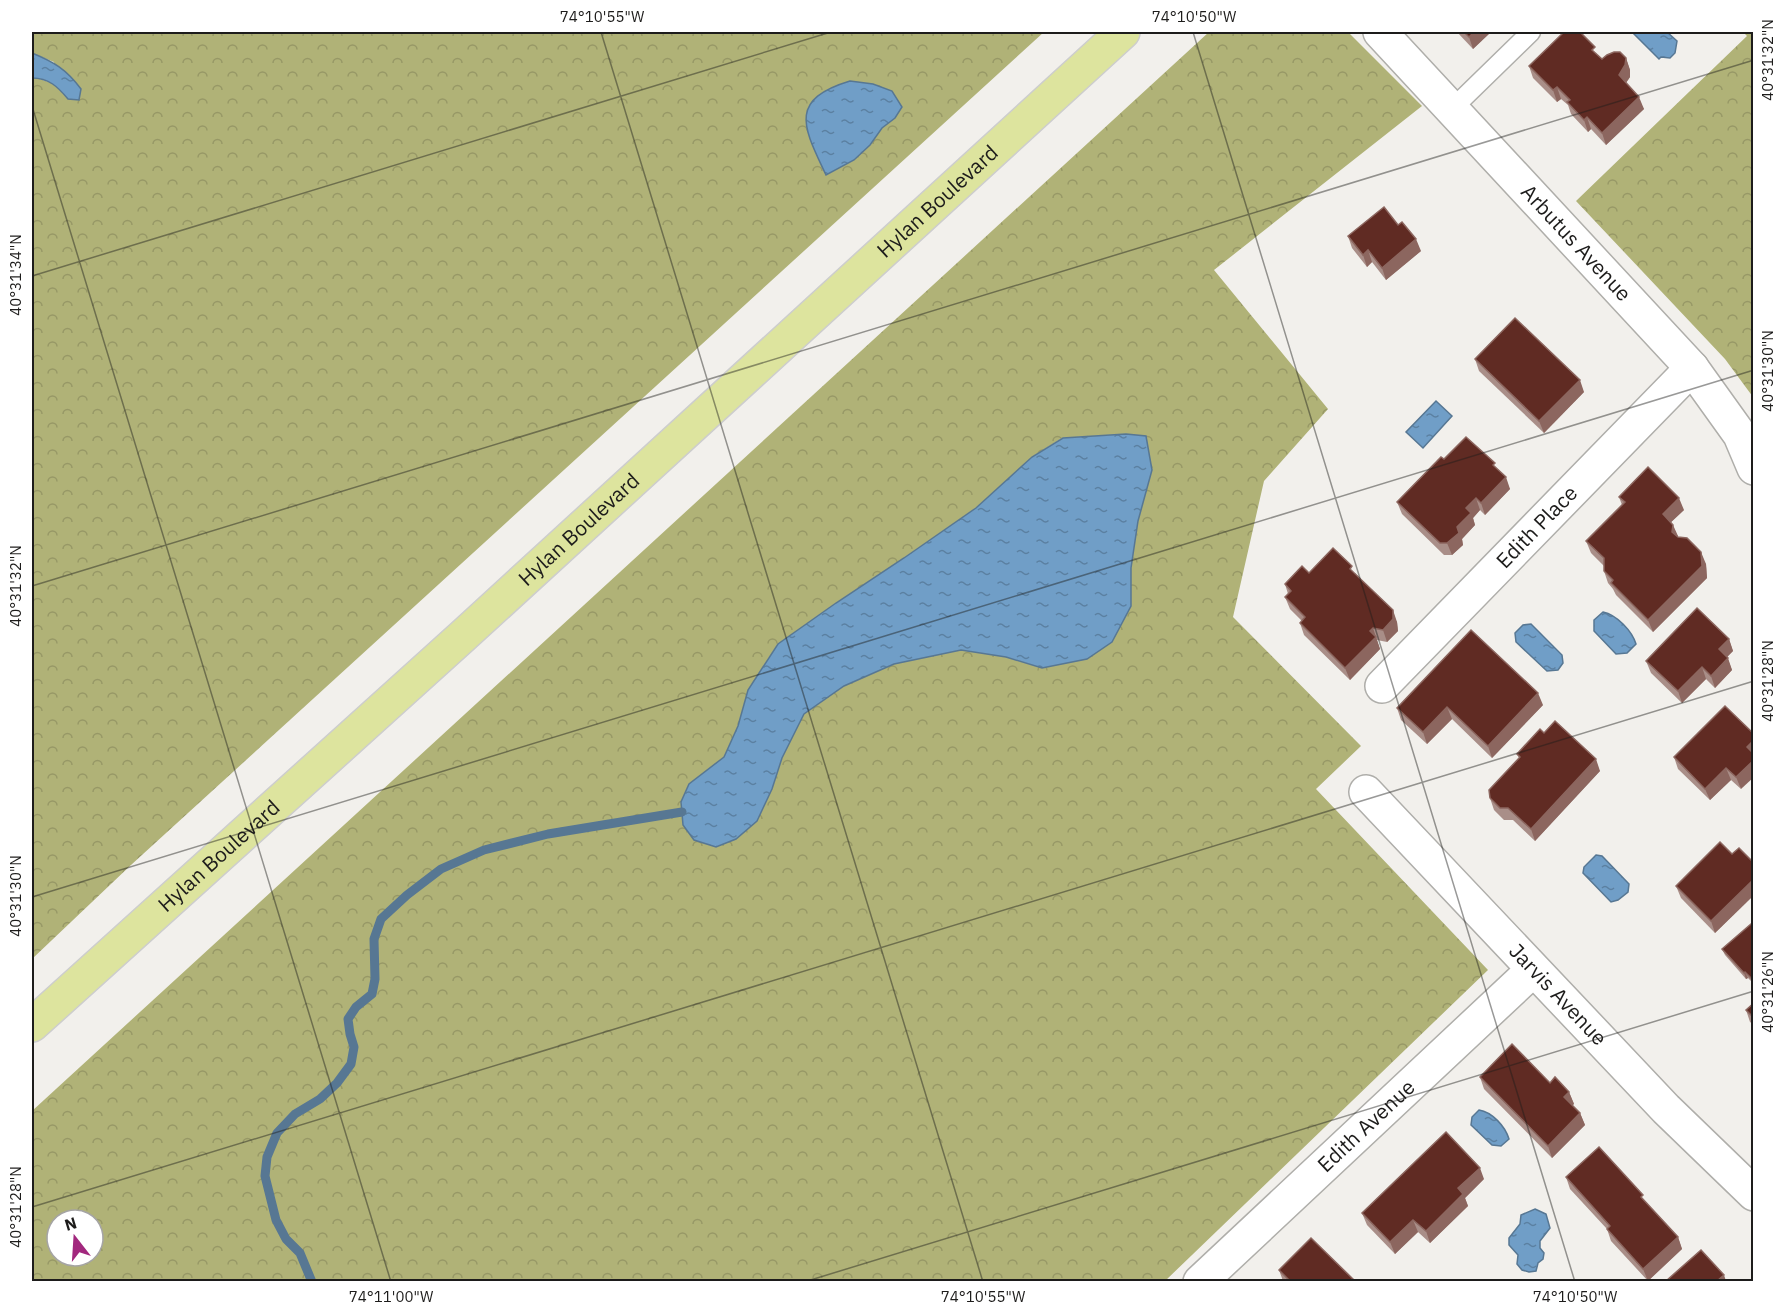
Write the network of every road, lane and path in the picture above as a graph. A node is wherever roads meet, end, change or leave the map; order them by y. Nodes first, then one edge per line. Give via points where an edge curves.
1 (1123, 32) edge
2 (1380, 32) edge
3 (1531, 32) edge
4 (1453, 108) junction
5 (1692, 368) junction
6 (1754, 468) edge
7 (1382, 686) dead end
8 (1366, 792) dead end
9 (1533, 970) junction
10 (32, 1025) edge
11 (1754, 1194) edge
12 (1200, 1281) edge

1 - 10 main road, Hylan Boulevard
2 - 4 street, Arbutus Avenue
3 - 4 lane
4 - 5 street, Arbutus Avenue
5 - 6 street, Arbutus Avenue via 1740,435
5 - 7 street, Edith Place
8 - 9 street, Jarvis Avenue
9 - 11 street, Jarvis Avenue
9 - 12 street, Edith Avenue

